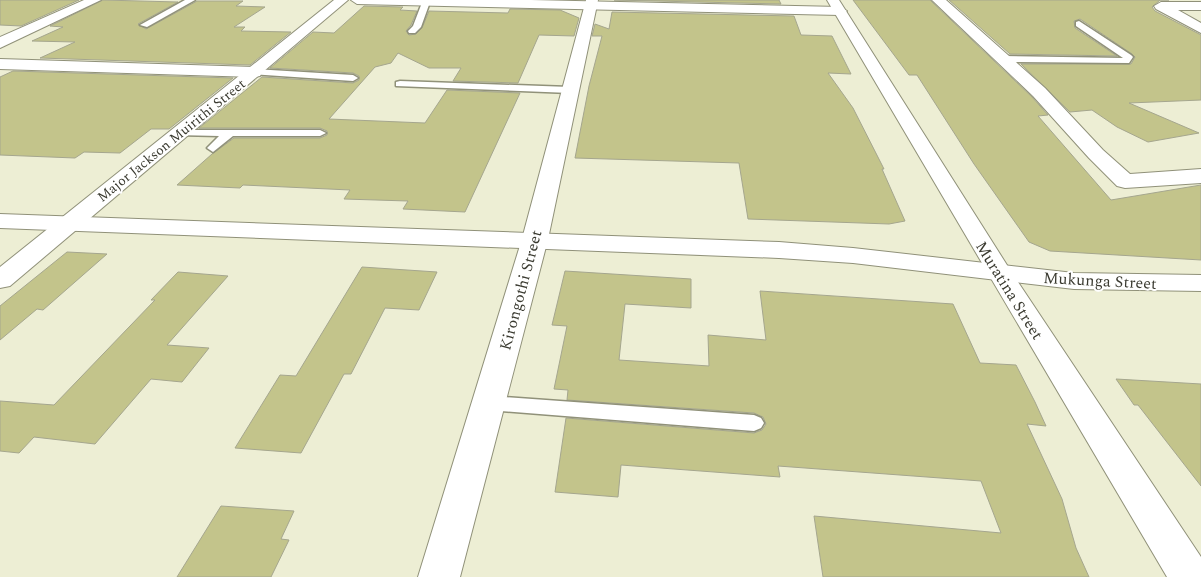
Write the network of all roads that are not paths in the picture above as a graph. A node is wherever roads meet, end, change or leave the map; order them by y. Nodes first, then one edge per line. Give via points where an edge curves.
1 (95, 0) edge
2 (191, 0) edge
3 (342, 0) edge
4 (357, 0) edge
5 (938, 0) edge
6 (426, 2) junction
7 (591, 3) edge
8 (836, 5) edge
9 (1201, 6) edge
10 (1079, 24) dead end
11 (144, 25) dead end
12 (1201, 29) edge
13 (412, 31) dead end
14 (0, 43) edge
15 (1002, 58) junction
16 (0, 64) edge
17 (254, 72) junction
18 (353, 78) dead end
19 (400, 84) dead end
20 (570, 90) junction
21 (180, 133) junction
22 (230, 133) junction
23 (320, 133) dead end
24 (213, 148) dead end
25 (1201, 176) edge
26 (0, 221) edge
27 (68, 224) junction
28 (535, 239) junction
29 (999, 273) junction
30 (0, 280) edge
31 (1201, 283) edge
32 (489, 402) junction
33 (754, 423) dead end
34 (439, 577) edge
35 (1190, 577) edge

1 - 14 street
2 - 11 lane
3 - 17 street, Major Jackson Muirithi Street
4 - 6 street
5 - 15 street
6 - 7 street
6 - 13 lane via 418,27
7 - 8 street
7 - 20 street, Kirongothi Street
8 - 29 street, Muratina Street
9 - 12 street via 1161,6
10 - 15 lane via 1128,57 1126,61
15 - 25 street via 1125,181
16 - 17 street
17 - 18 lane
17 - 21 street, Major Jackson Muirithi Street
19 - 20 lane
20 - 28 street, Kirongothi Street
21 - 22 lane
21 - 27 street, Major Jackson Muirithi Street
22 - 23 lane
22 - 24 lane
26 - 27 street, Mukunga Street
27 - 28 street, Mukunga Street
27 - 30 street, Major Jackson Muirithi Street
28 - 29 street, Mukunga Street via 782,250
28 - 32 street, Kirongothi Street
29 - 31 street, Mukunga Street via 1129,284
29 - 35 street, Muratina Street
32 - 33 lane
32 - 34 street, Kirongothi Street

